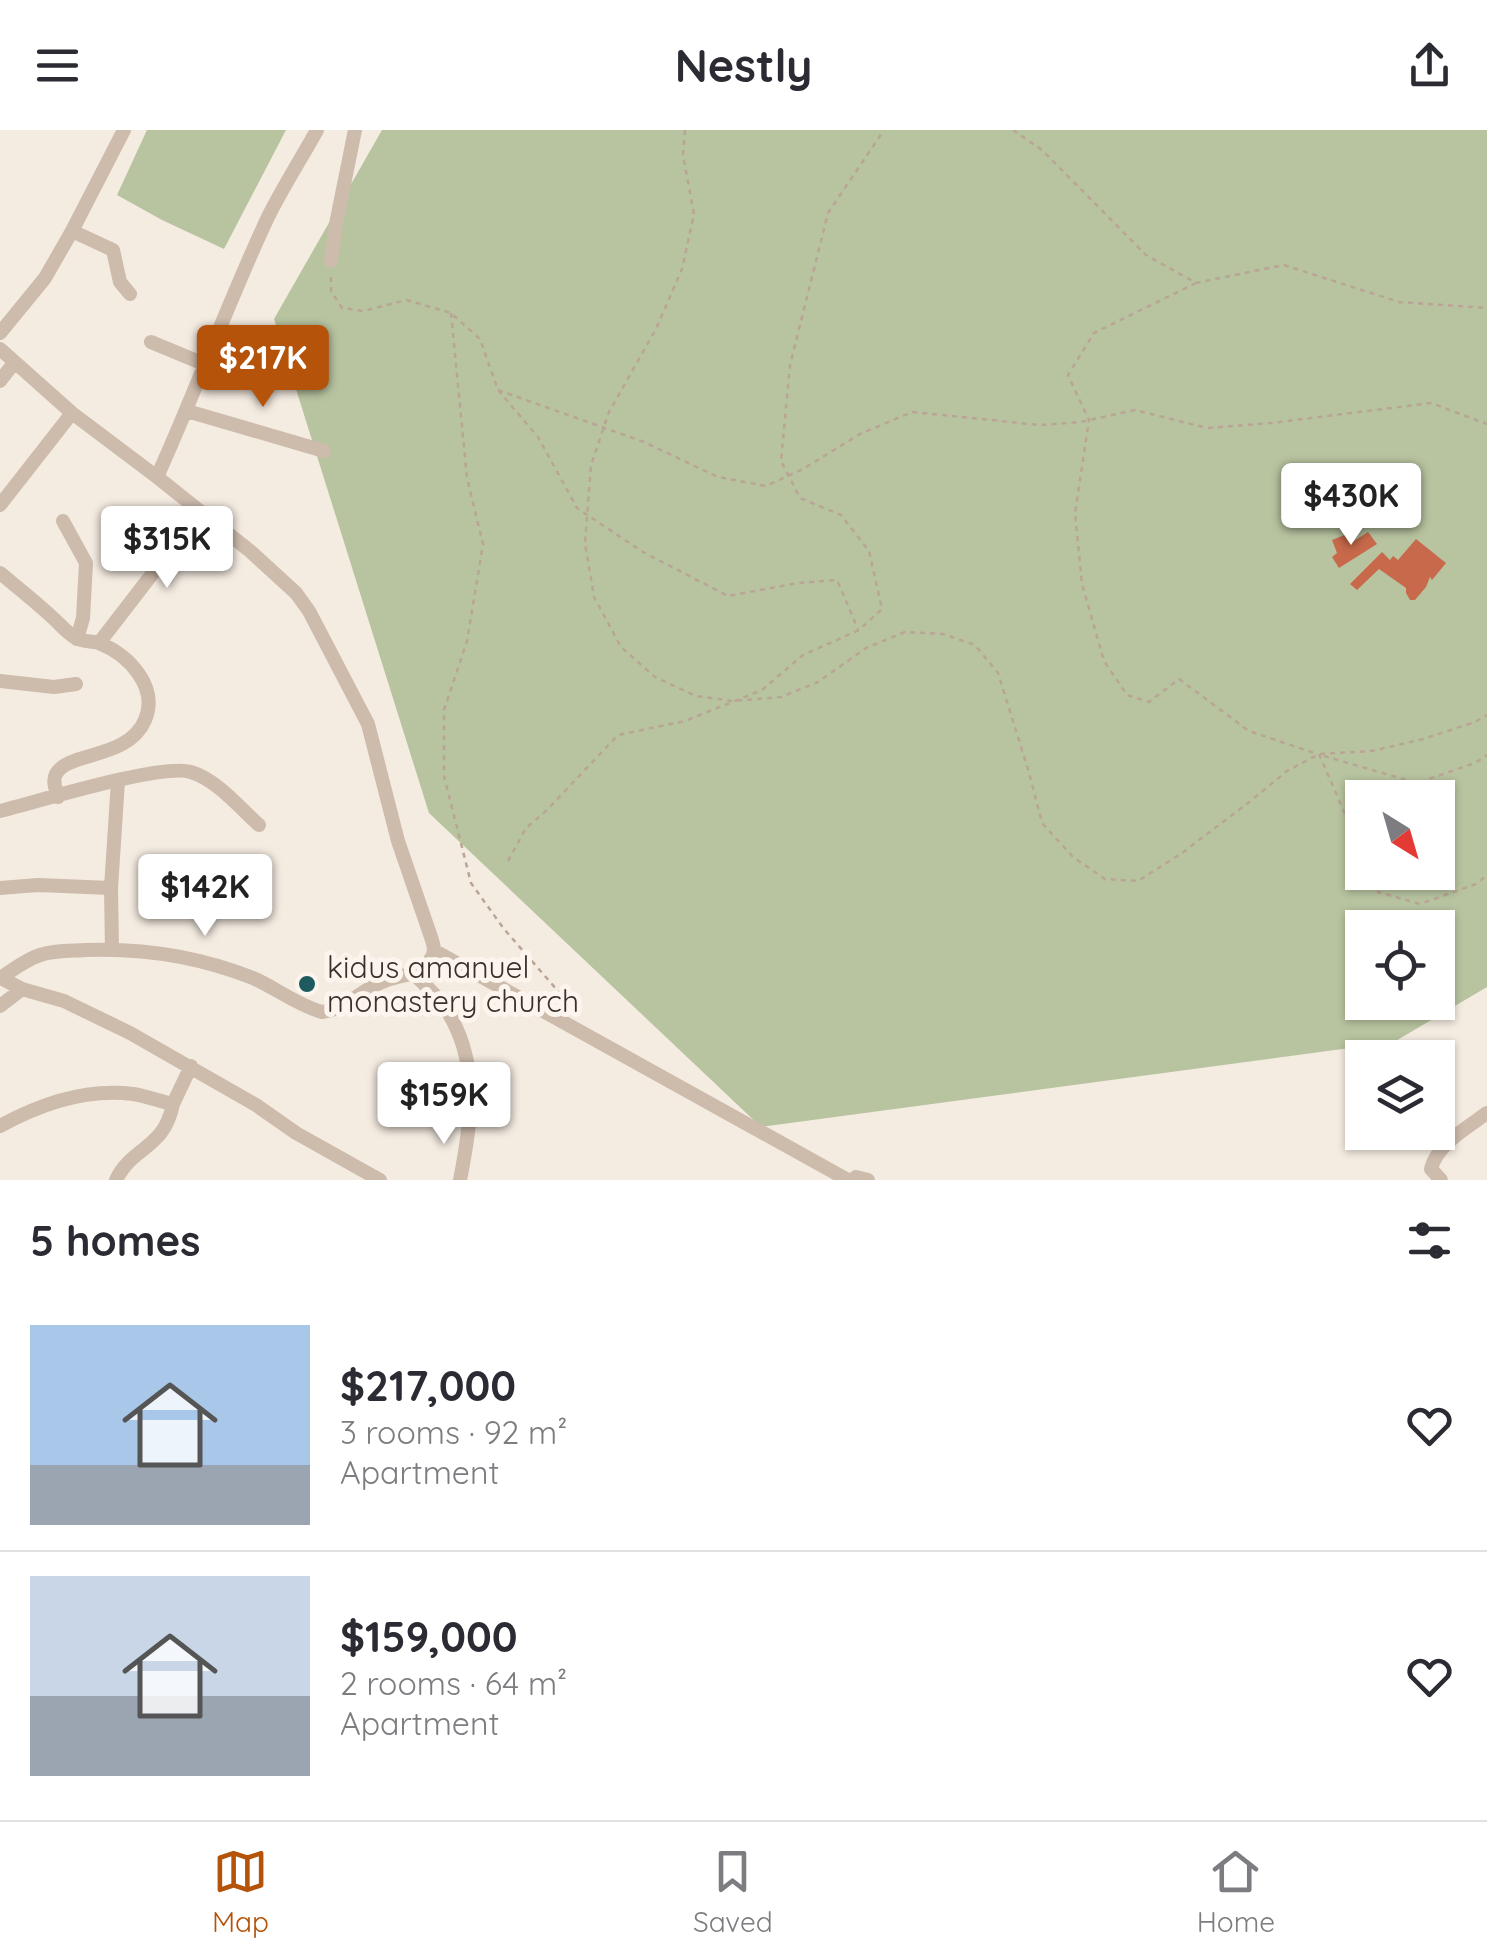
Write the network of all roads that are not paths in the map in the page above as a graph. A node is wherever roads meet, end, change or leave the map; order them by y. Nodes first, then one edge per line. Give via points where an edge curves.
1 (124, 130) edge
2 (317, 130) edge
3 (354, 130) edge
4 (72, 231) junction
5 (331, 262) road end
6 (130, 294) dead end
7 (0, 332) edge
8 (151, 342) dead end
9 (0, 349) edge
10 (14, 363) junction
11 (204, 364) junction
12 (0, 381) edge
13 (188, 410) junction
14 (72, 414) junction
15 (324, 451) dead end
16 (157, 477) junction
17 (0, 506) edge
18 (200, 512) junction
19 (62, 521) dead end
20 (0, 573) edge
21 (77, 639) junction
22 (99, 644) junction
23 (0, 681) edge
24 (76, 684) dead end
25 (118, 781) junction
26 (58, 797) junction
27 (0, 811) edge
28 (259, 825) dead end
29 (0, 888) edge
30 (111, 888) junction
31 (112, 949) junction
32 (425, 964) junction
33 (0, 978) edge
34 (22, 989) junction
35 (0, 1006) edge
36 (190, 1066) junction
37 (173, 1104) junction
38 (1487, 1113) edge
39 (0, 1126) edge
40 (116, 1180) edge
41 (380, 1180) edge
42 (460, 1180) edge
43 (850, 1180) edge
44 (868, 1180) edge
45 (1441, 1180) edge

1 - 4 street
2 - 11 street via 270,213
3 - 5 street
4 - 6 street via 112,250
4 - 7 street via 46,278
8 - 11 street
9 - 10 street
10 - 12 street
10 - 14 street
11 - 13 street
13 - 15 street
13 - 16 street
14 - 16 street
14 - 17 street
16 - 18 street
18 - 22 street
18 - 32 street via 296,594 368,724
19 - 21 street via 86,563
20 - 21 street
21 - 22 street
22 - 26 street via 126,660 146,684 148,713 123,745 56,772
23 - 24 street
25 - 26 street
25 - 28 street via 194,773
25 - 30 street
26 - 27 street
29 - 30 street
30 - 31 street
31 - 32 street via 225,968 322,1012
31 - 33 street via 37,956
32 - 42 street via 469,1068 471,1122
32 - 43 street
33 - 34 street
34 - 35 street
34 - 36 street via 64,1000
36 - 37 street
36 - 41 street
37 - 39 street via 102,1093 51,1103
37 - 40 street via 162,1134
38 - 45 street via 1437,1154 1431,1170
43 - 44 street

